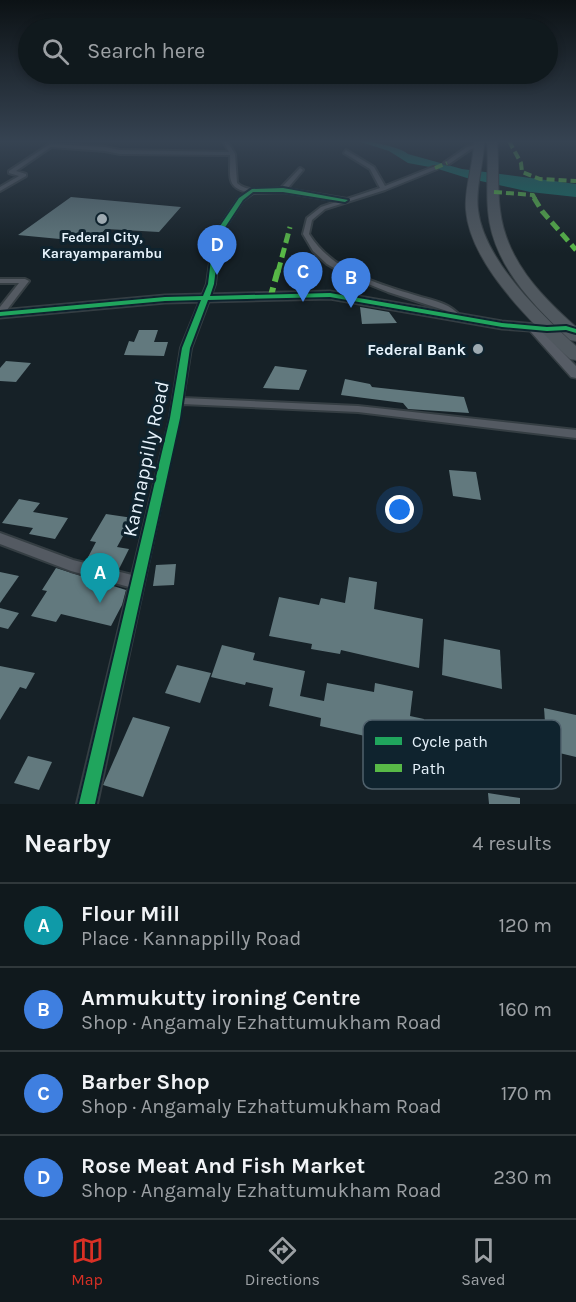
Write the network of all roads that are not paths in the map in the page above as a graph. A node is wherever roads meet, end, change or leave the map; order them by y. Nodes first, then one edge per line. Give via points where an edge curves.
1 (18, 179) edge
2 (234, 179) edge
3 (293, 179) edge
4 (378, 179) edge
5 (409, 179) edge
6 (475, 179) edge
7 (495, 179) edge
8 (0, 189) edge
9 (383, 189) junction
10 (283, 190) junction
11 (252, 191) junction
12 (345, 200) junction
13 (0, 280) edge
14 (206, 300) junction
15 (0, 314) edge
16 (456, 317) junction
17 (540, 328) junction
18 (573, 332) edge
19 (576, 355) edge
20 (576, 374) edge
21 (178, 401) junction
22 (576, 434) edge
23 (0, 538) edge
24 (138, 583) junction
25 (87, 804) edge

1 - 8 street
2 - 11 street via 239,188
3 - 10 street
4 - 9 street
5 - 9 street
6 - 17 highway via 475,226 505,280
7 - 18 highway via 494,213 505,253 518,275
9 - 12 street
10 - 11 street
10 - 12 street
11 - 14 street, Kannappilly Road via 241,199 217,235
12 - 16 street via 322,208 309,219 306,234 313,246 359,278 452,310
13 - 15 street via 25,281
14 - 15 street via 165,299
14 - 16 street via 330,295
14 - 21 street, Kannappilly Road via 186,348
16 - 17 street
17 - 18 street
17 - 19 highway
17 - 20 street via 541,338
21 - 22 street via 358,409
21 - 24 street, Kannappilly Road
23 - 24 street via 70,565
24 - 25 street, Kannappilly Road

